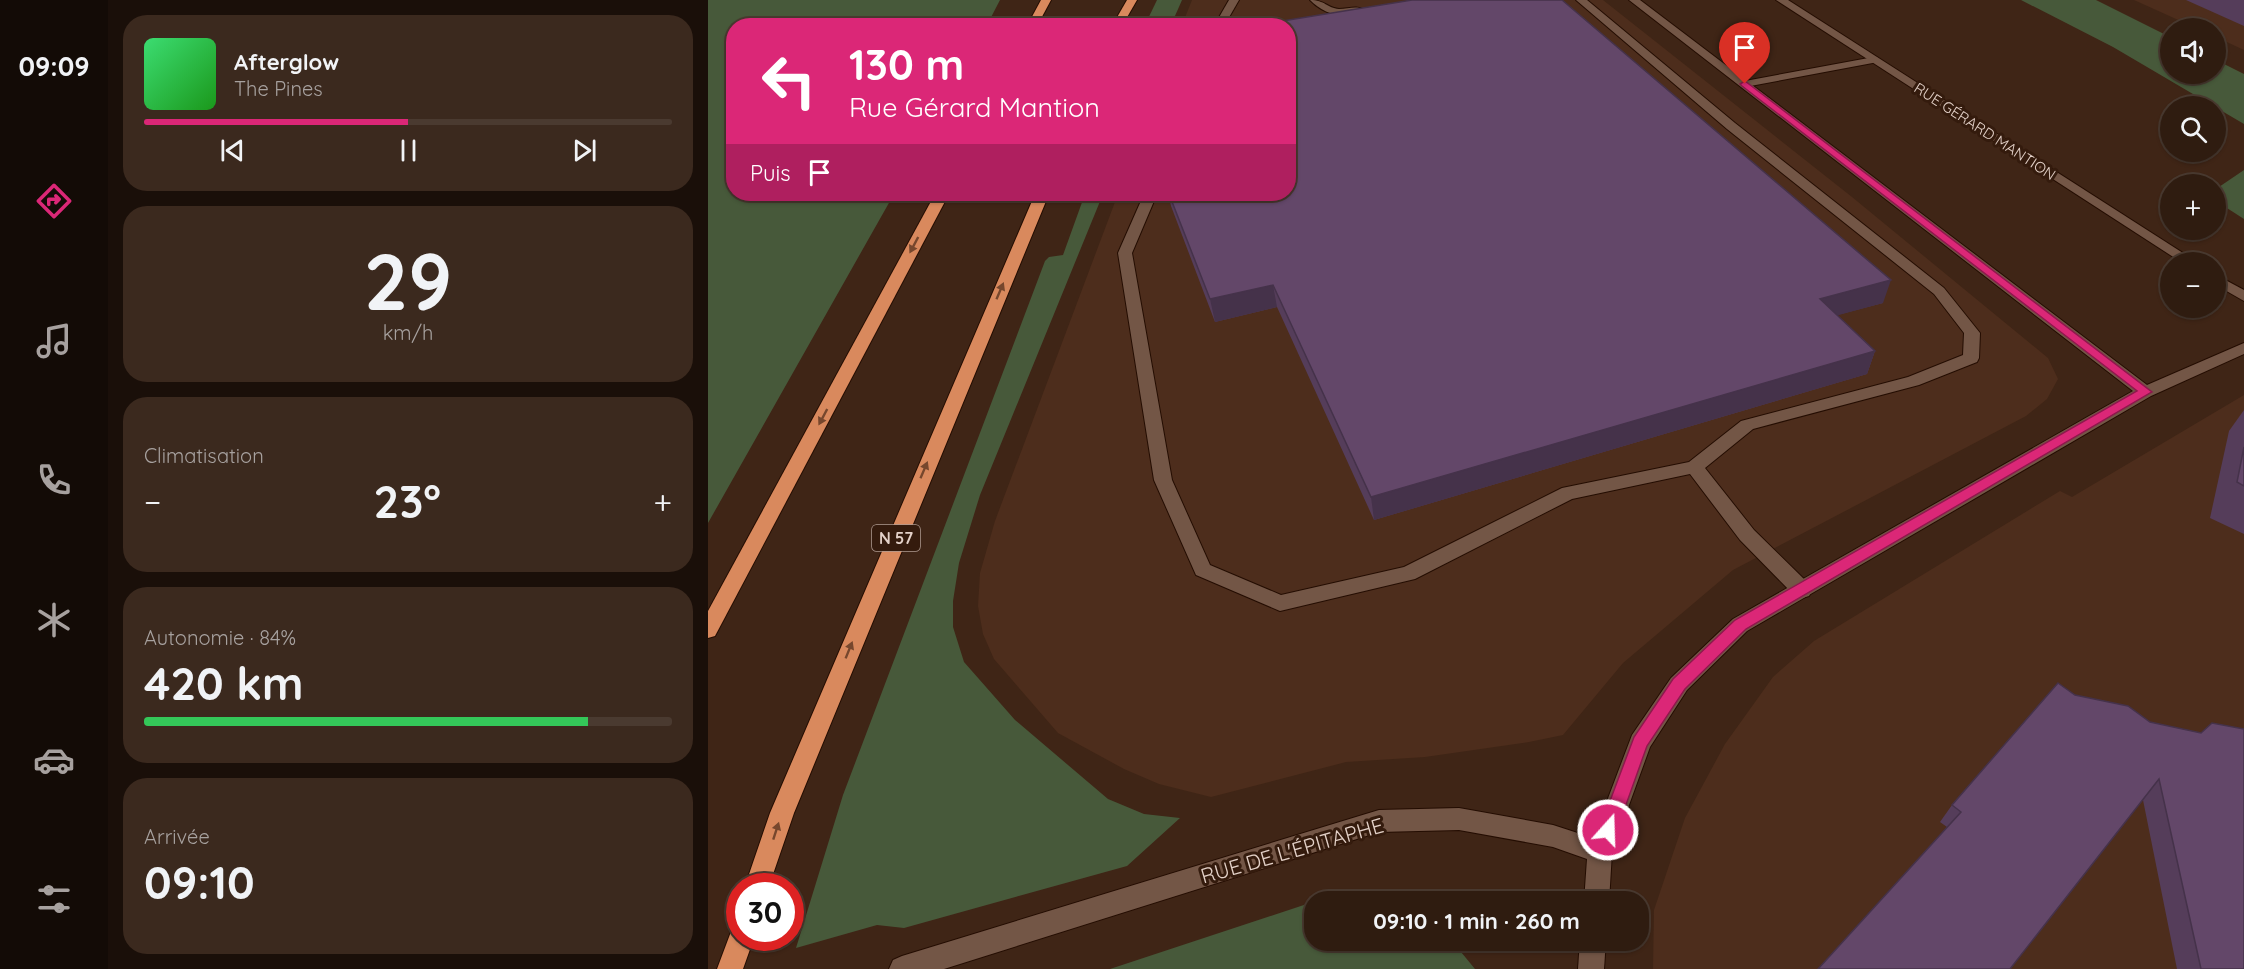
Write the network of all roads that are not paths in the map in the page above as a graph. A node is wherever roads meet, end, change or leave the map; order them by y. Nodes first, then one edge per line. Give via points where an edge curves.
1 (1046, 0) edge
2 (1123, 0) edge
3 (1132, 0) edge
4 (1234, 0) edge
5 (1315, 0) edge
6 (1581, 0) edge
7 (1634, 0) edge
8 (1781, 0) edge
9 (1373, 8) edge
10 (1029, 9) dead end
11 (1027, 18) edge
12 (1036, 18) edge
13 (1117, 18) edge
14 (1120, 18) edge
15 (1224, 18) edge
16 (1874, 60) junction
17 (1745, 84) junction
18 (938, 201) edge
19 (1039, 201) edge
20 (1146, 201) edge
21 (2174, 252) edge
22 (2226, 285) edge
23 (2244, 297) edge
24 (2244, 348) edge
25 (2145, 392) junction
26 (1694, 467) junction
27 (1802, 590) junction
28 (708, 630) edge
29 (1600, 852) junction
30 (762, 873) edge
31 (1597, 891) edge
32 (736, 951) edge
33 (1592, 951) edge
34 (730, 969) edge
35 (902, 969) edge
36 (1591, 969) edge

1 - 12 highway
2 - 13 highway
3 - 14 highway
4 - 15 street
5 - 9 street via 1326,10 1340,13
6 - 26 street via 1731,126 1939,291 1972,333 1971,358 1912,381 1747,425
7 - 17 street
8 - 16 street, RUE GÉRARD MANTION
10 - 11 highway
16 - 17 street
16 - 21 street, RUE GÉRARD MANTION
17 - 25 street
18 -> 28 highway
30 -> 19 highway, N 57 via 800,769
20 - 26 street via 1125,253 1163,480 1203,570 1280,603 1408,574 1568,493
22 - 23 street
24 - 25 street
25 - 27 street
26 - 27 street via 1747,535
27 - 29 street via 1740,625 1679,684 1640,742
29 - 31 street
29 - 35 street, RUE DE L'ÉPITAPHE via 1553,836 1459,819 1379,821
32 - 34 highway
33 - 36 street

